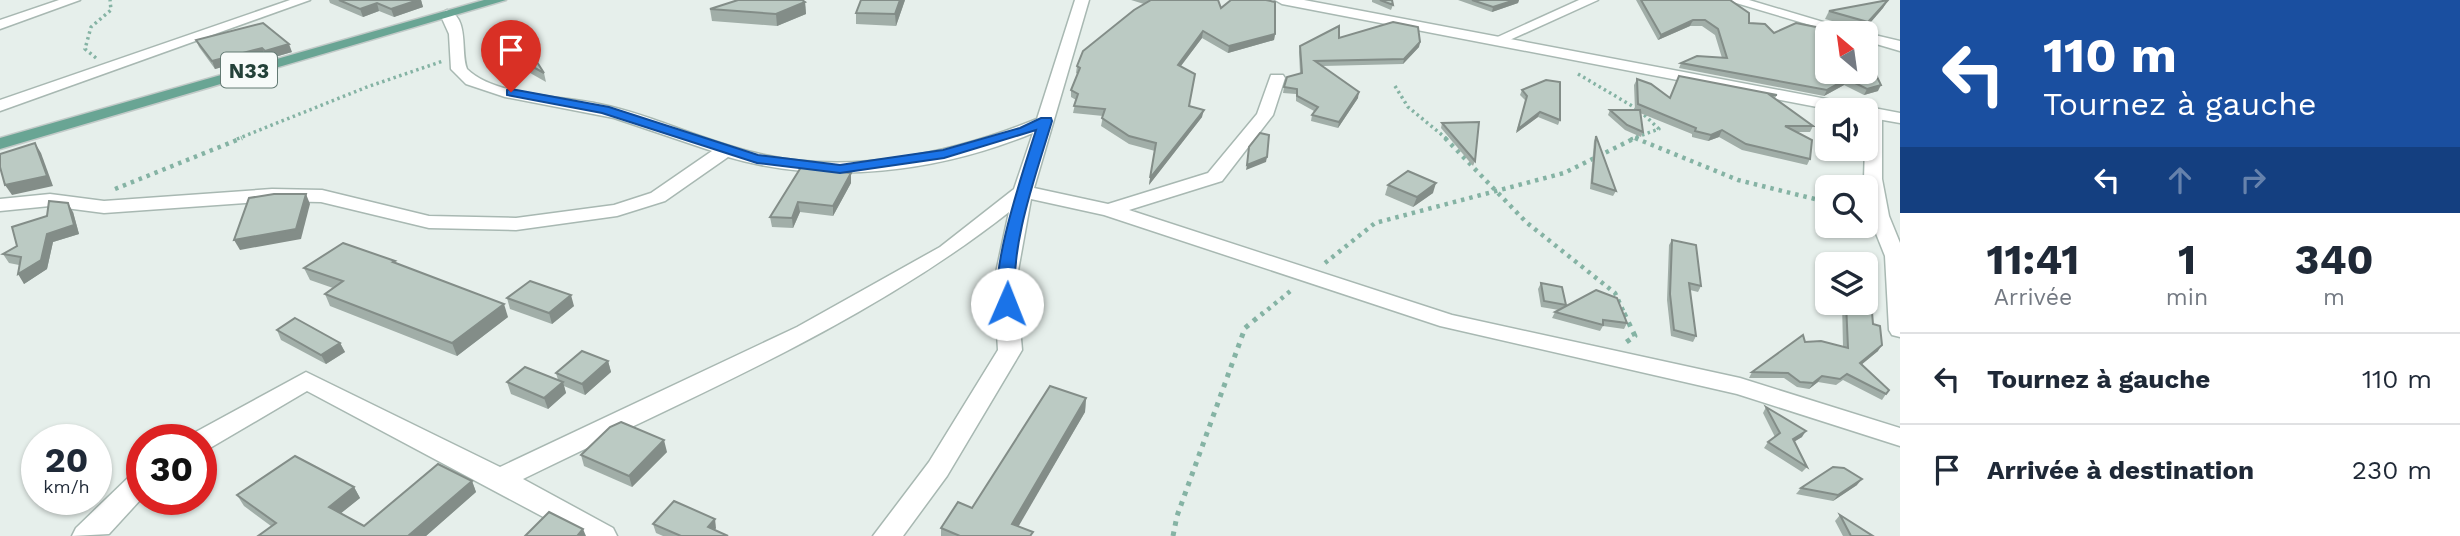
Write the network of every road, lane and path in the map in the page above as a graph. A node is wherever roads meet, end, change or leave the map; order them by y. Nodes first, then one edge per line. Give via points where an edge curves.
1 (73, 0) edge
2 (110, 0) edge
3 (303, 0) edge
4 (499, 0) edge
5 (1082, 0) edge
6 (1282, 0) edge
7 (1591, 0) edge
8 (1733, 0) edge
9 (447, 14) junction
10 (1815, 23) edge
11 (0, 25) edge
12 (1498, 40) junction
13 (1878, 40) edge
14 (1900, 46) edge
15 (1560, 52) junction
16 (454, 58) junction
17 (107, 68) junction
18 (1277, 78) dead end
19 (1395, 86) dead end
20 (1815, 102) edge
21 (0, 106) edge
22 (1878, 114) edge
23 (1900, 118) edge
24 (1046, 121) junction
25 (1634, 138) junction
26 (0, 144) edge
27 (727, 149) junction
28 (1871, 161) edge
29 (1496, 190) junction
30 (1023, 192) junction
31 (1815, 199) edge
32 (0, 205) edge
33 (86, 205) junction
34 (1109, 210) junction
35 (1310, 275) junction
36 (1900, 330) edge
37 (1606, 356) junction
38 (217, 432) edge
39 (1899, 435) edge
40 (500, 479) junction
41 (126, 496) edge
42 (86, 536) edge
43 (603, 536) edge
44 (887, 536) edge
45 (1173, 536) edge

1 - 11 street
2 - 17 path via 111,10 91,27 85,50
3 - 17 street
4 - 9 main road, N33
5 - 24 street
6 - 12 street
7 - 12 street
8 - 10 street
9 - 16 street via 456,35
9 - 26 main road, N33
12 - 15 street
13 - 14 street
15 - 20 street
15 - 25 path via 1564,67 1602,85 1659,129
16 - 27 street via 463,75 487,89 604,110
16 - 33 path via 367,87 126,183
17 - 21 street
18 - 34 street via 1265,115 1215,177
19 - 29 path via 1408,107
22 - 23 street
24 - 27 street via 944,154 840,169 757,159
24 - 30 street
25 - 29 path via 1564,173
25 - 31 path via 1738,180
27 - 33 street via 658,197 617,211 516,223 429,222 322,196
28 - 36 street via 1879,216 1895,256
29 - 35 path via 1375,223
29 - 37 path via 1554,247 1615,293 1634,336
30 - 34 street
30 - 40 street via 947,251 805,332
30 - 44 street via 1005,282 1010,350 938,469
32 - 33 street via 50,201
34 - 35 street
35 - 37 street via 1448,321
35 - 45 path via 1245,328
37 - 39 street via 1740,386
38 - 40 street via 306,380
40 - 43 street
41 - 42 street

